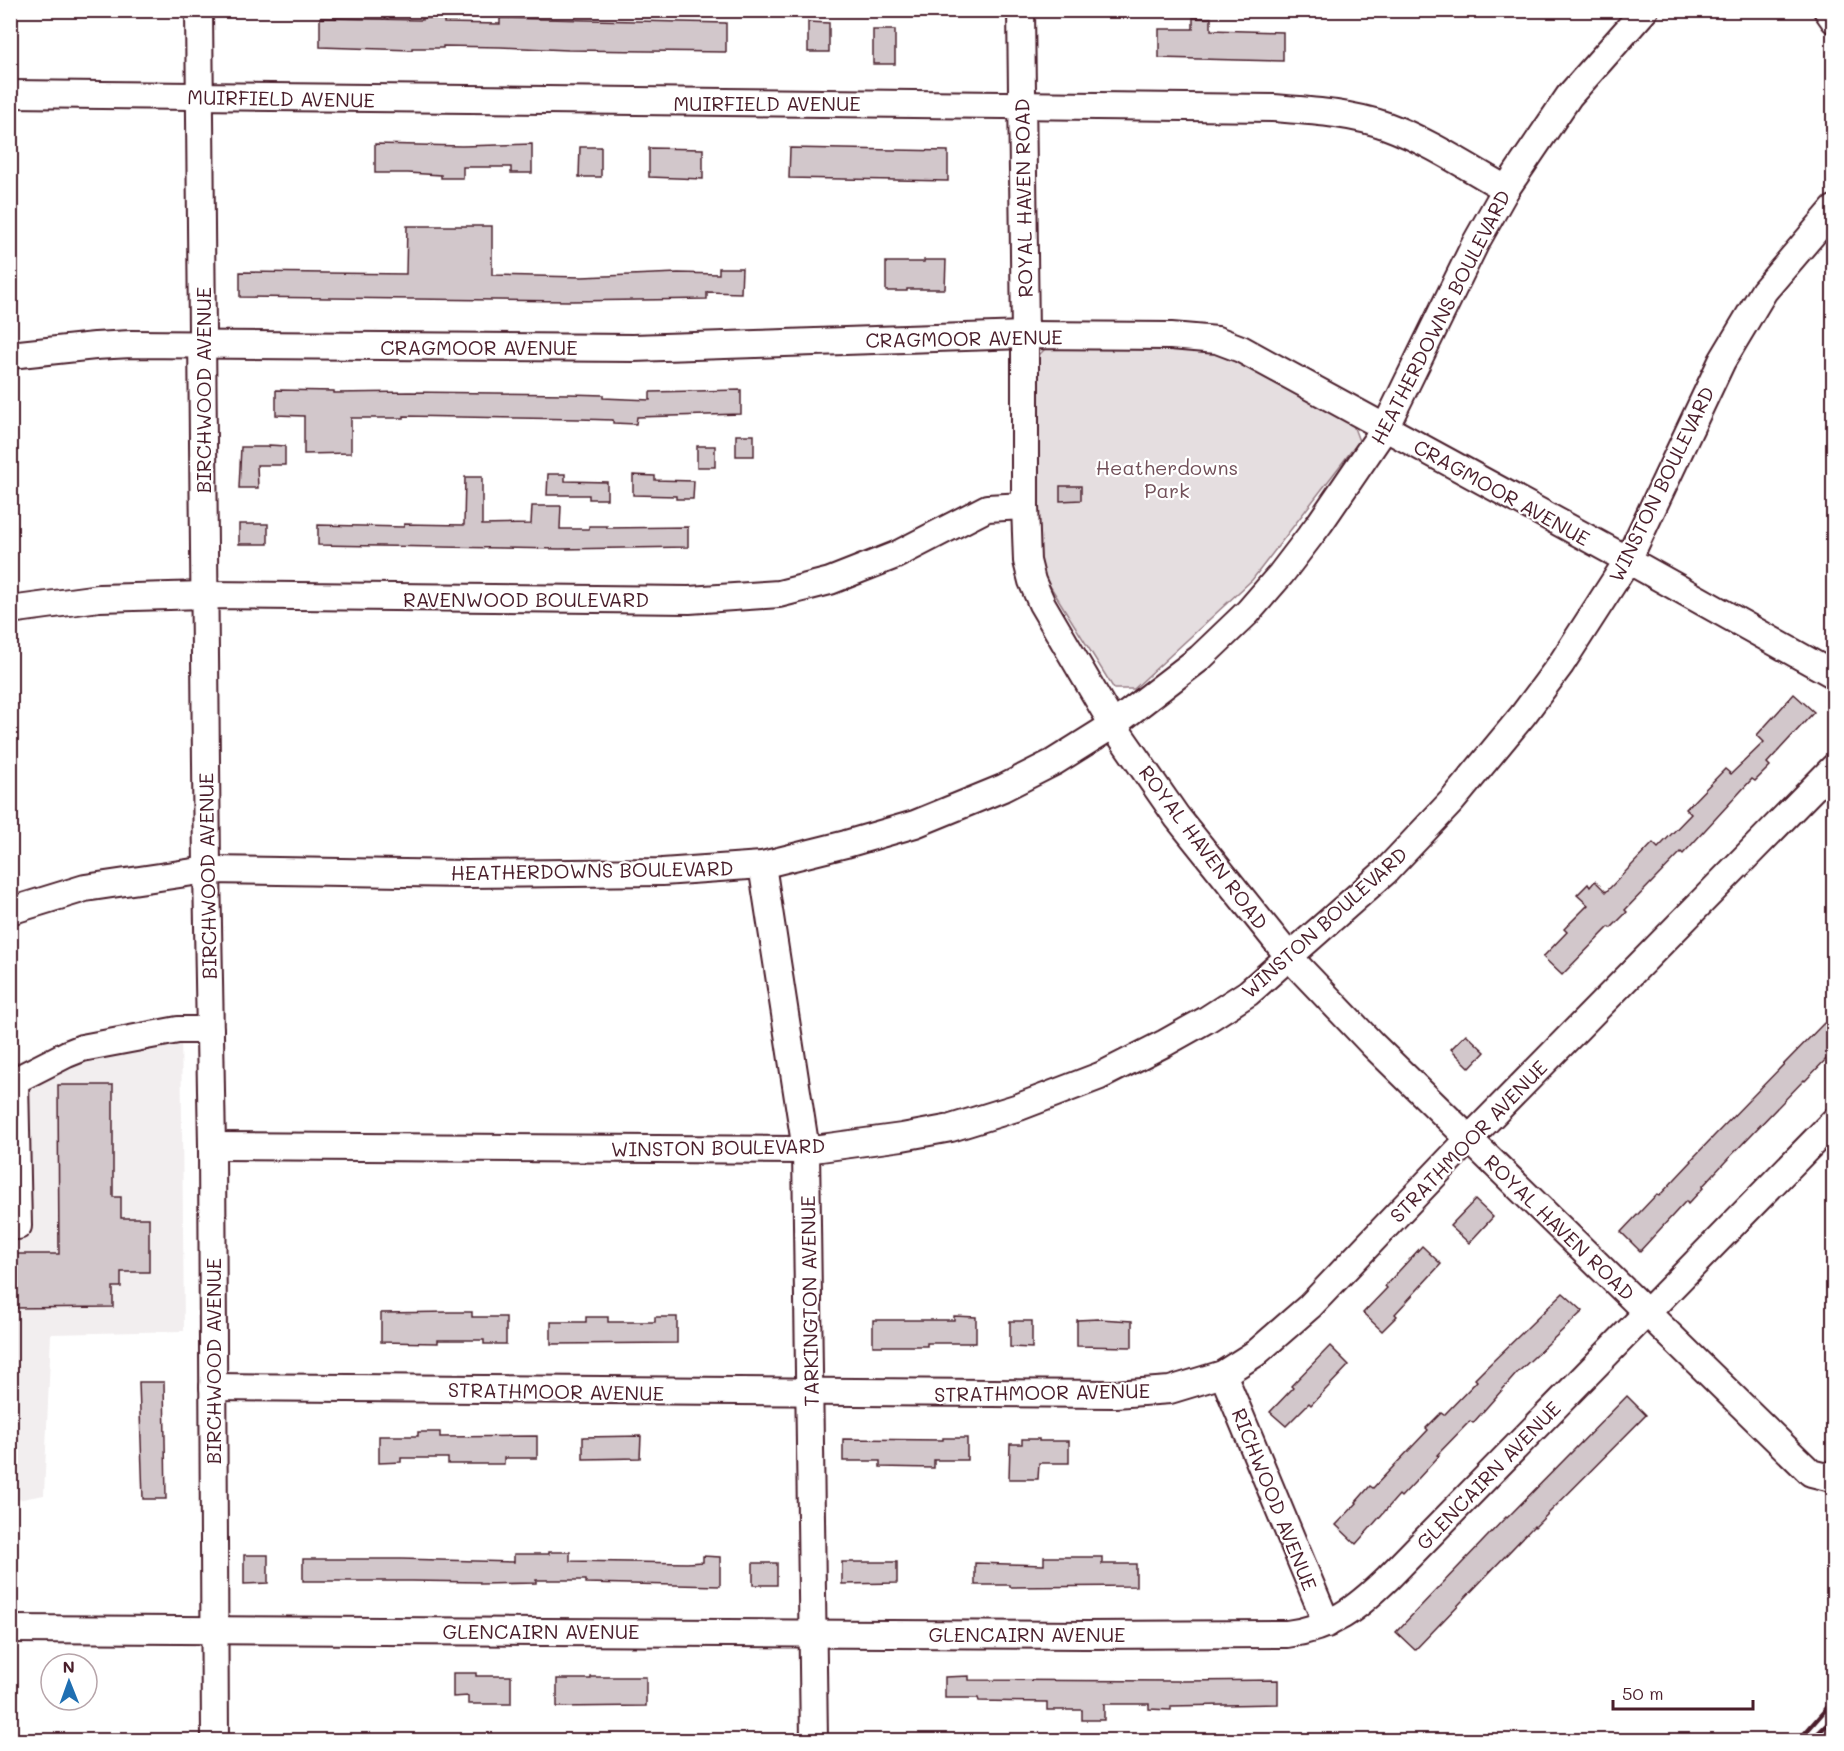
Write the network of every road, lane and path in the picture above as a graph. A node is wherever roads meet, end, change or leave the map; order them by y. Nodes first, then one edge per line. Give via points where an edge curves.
1 (199, 10) edge
2 (1020, 10) edge
3 (1646, 10) edge
4 (1827, 10) edge
5 (1833, 20) edge
6 (10, 94) edge
7 (200, 97) junction
8 (1022, 104) junction
9 (1506, 189) junction
10 (1833, 209) edge
11 (1025, 335) junction
12 (203, 345) junction
13 (10, 355) edge
14 (1385, 428) junction
15 (1025, 506) junction
16 (1628, 560) junction
17 (204, 595) junction
18 (10, 610) edge
19 (1833, 675) edge
20 (1113, 725) junction
21 (1833, 767) edge
22 (762, 865) junction
23 (207, 870) junction
24 (10, 912) edge
25 (1290, 958) junction
26 (210, 1030) junction
27 (13, 1082) edge
28 (1833, 1121) edge
29 (1469, 1139) junction
30 (212, 1146) junction
31 (806, 1150) junction
32 (10, 1226) edge
33 (1647, 1312) junction
34 (1223, 1374) junction
35 (213, 1387) junction
36 (810, 1393) junction
37 (1830, 1475) edge
38 (1327, 1624) junction
39 (10, 1629) edge
40 (214, 1629) junction
41 (813, 1633) junction
42 (215, 1740) edge
43 (813, 1740) edge

1 - 7 street, BIRCHWOOD AVENUE
2 - 8 street, ROYAL HAVEN ROAD
3 - 9 street, HEATHERDOWNS BOULEVARD via 1569,96
4 - 5 street
6 - 7 street, MUIRFIELD AVENUE
7 - 8 street, MUIRFIELD AVENUE
7 - 12 street, BIRCHWOOD AVENUE
8 - 9 street, MUIRFIELD AVENUE via 1272,108 1352,117 1387,126 1418,140
8 - 11 street, ROYAL HAVEN ROAD
9 - 14 street, HEATHERDOWNS BOULEVARD
10 - 16 street, WINSTON BOULEVARD via 1764,291 1722,361
11 - 12 street, CRAGMOOR AVENUE via 633,348
11 - 14 street, CRAGMOOR AVENUE via 1217,340 1241,349
11 - 15 street, ROYAL HAVEN ROAD
12 - 13 street, CRAGMOOR AVENUE via 94,346
12 - 17 street, BIRCHWOOD AVENUE
14 - 16 street, CRAGMOOR AVENUE
14 - 20 street, HEATHERDOWNS BOULEVARD via 1320,523 1248,612 1200,658
15 - 17 street, RAVENWOOD BOULEVARD via 987,508 896,555 830,581 778,594 689,600
15 - 20 street, ROYAL HAVEN ROAD via 1027,561 1032,581
16 - 19 street, CRAGMOOR AVENUE
16 - 25 street, WINSTON BOULEVARD via 1561,664 1452,801 1385,872
17 - 18 street, RAVENWOOD BOULEVARD via 99,598
17 - 23 street, BIRCHWOOD AVENUE
20 - 22 street, HEATHERDOWNS BOULEVARD via 1003,788 926,819
20 - 25 street, ROYAL HAVEN ROAD via 1177,817
21 - 29 street, STRATHMOOR AVENUE
22 - 23 street, HEATHERDOWNS BOULEVARD via 650,872 467,874
22 - 31 street, TARKINGTON AVENUE
23 - 24 street, HEATHERDOWNS BOULEVARD via 85,888
23 - 26 street, BIRCHWOOD AVENUE
25 - 29 street, ROYAL HAVEN ROAD
25 - 31 street, WINSTON BOULEVARD via 1248,993 1206,1020 1100,1076 951,1128
26 - 27 street via 178,1030 82,1048
26 - 30 street, BIRCHWOOD AVENUE
27 - 32 street via 18,1226
28 - 33 street, GLENCAIRN AVENUE
29 - 33 street, ROYAL HAVEN ROAD
29 - 34 street, STRATHMOOR AVENUE via 1310,1306 1256,1353
30 - 31 street, WINSTON BOULEVARD
30 - 35 street, BIRCHWOOD AVENUE
31 - 36 street, TARKINGTON AVENUE
33 - 37 street, ROYAL HAVEN ROAD via 1811,1473
33 - 38 street, GLENCAIRN AVENUE via 1362,1604
34 - 36 street, STRATHMOOR AVENUE via 1170,1390 1115,1394
34 - 38 street, RICHWOOD AVENUE
35 - 36 street, STRATHMOOR AVENUE
35 - 40 street, BIRCHWOOD AVENUE
36 - 41 street, TARKINGTON AVENUE
38 - 41 street, GLENCAIRN AVENUE via 1300,1632 1263,1634
39 - 40 street, GLENCAIRN AVENUE
40 - 41 street, GLENCAIRN AVENUE
40 - 42 street, BIRCHWOOD AVENUE
41 - 43 street, TARKINGTON AVENUE

